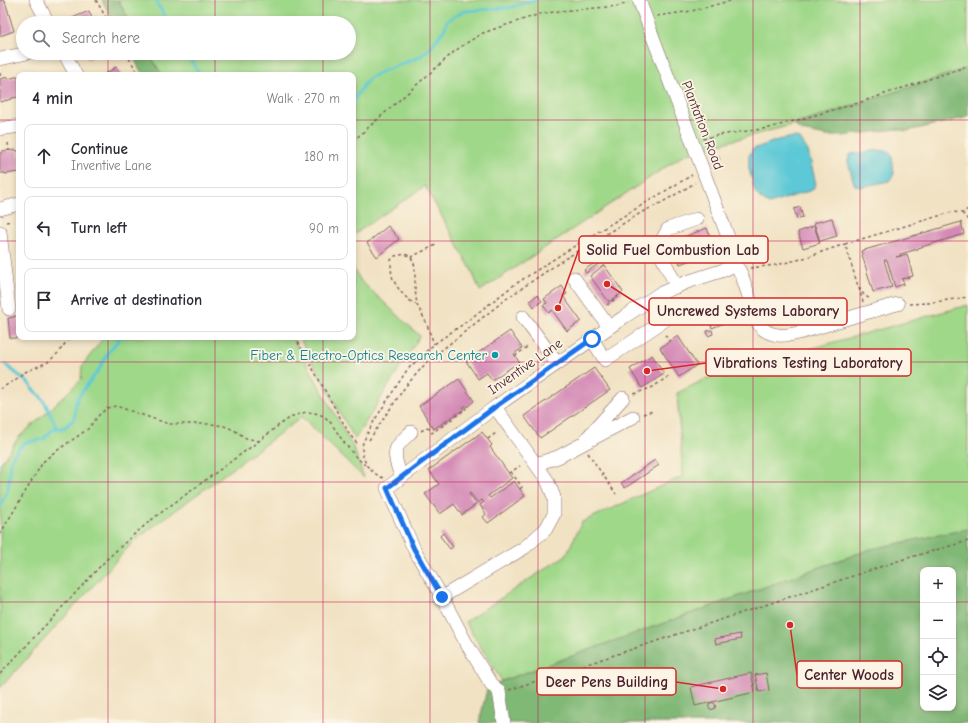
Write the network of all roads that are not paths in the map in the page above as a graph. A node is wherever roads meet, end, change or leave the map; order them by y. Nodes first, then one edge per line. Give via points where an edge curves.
1 (36, 0) edge
2 (636, 1) edge
3 (44, 16) edge
4 (16, 56) edge
5 (0, 59) edge
6 (68, 60) edge
7 (74, 72) edge
8 (16, 127) edge
9 (0, 130) edge
10 (16, 205) edge
11 (0, 209) edge
12 (697, 219) dead end
13 (0, 232) edge
14 (733, 263) junction
15 (574, 278) dead end
16 (676, 287) junction
17 (898, 304) road end
18 (9, 308) dead end
19 (523, 317) dead end
20 (665, 320) dead end
21 (609, 327) junction
22 (592, 339) junction
23 (557, 363) junction
24 (623, 398) road end
25 (495, 407) junction
26 (633, 417) dead end
27 (416, 432) road end
28 (582, 444) junction
29 (536, 464) junction
30 (402, 477) junction
31 (442, 597) junction
32 (504, 723) edge

1 - 3 street
2 - 14 street, Plantation Road via 731,245
4 - 5 street
6 - 7 street
8 - 9 street
10 - 11 street
12 - 16 street via 668,229 662,240 662,257
13 - 18 street
14 - 16 street, Inventive Lane via 724,270
14 - 17 street via 742,276 761,328 779,335 807,331
15 - 21 street
16 - 21 street, Inventive Lane via 659,294
19 - 23 street
20 - 22 street via 605,360
21 - 22 street, Inventive Lane
22 - 23 street, Inventive Lane
23 - 25 street, Inventive Lane
24 - 28 street
25 - 29 street
25 - 30 street, Inventive Lane
26 - 28 street
27 - 30 street via 396,449 397,467
28 - 29 street via 558,457
29 - 31 street via 554,497 554,514 546,529 524,548
30 - 31 street, Inventive Lane via 387,488 414,549
31 - 32 street via 482,670 499,691

